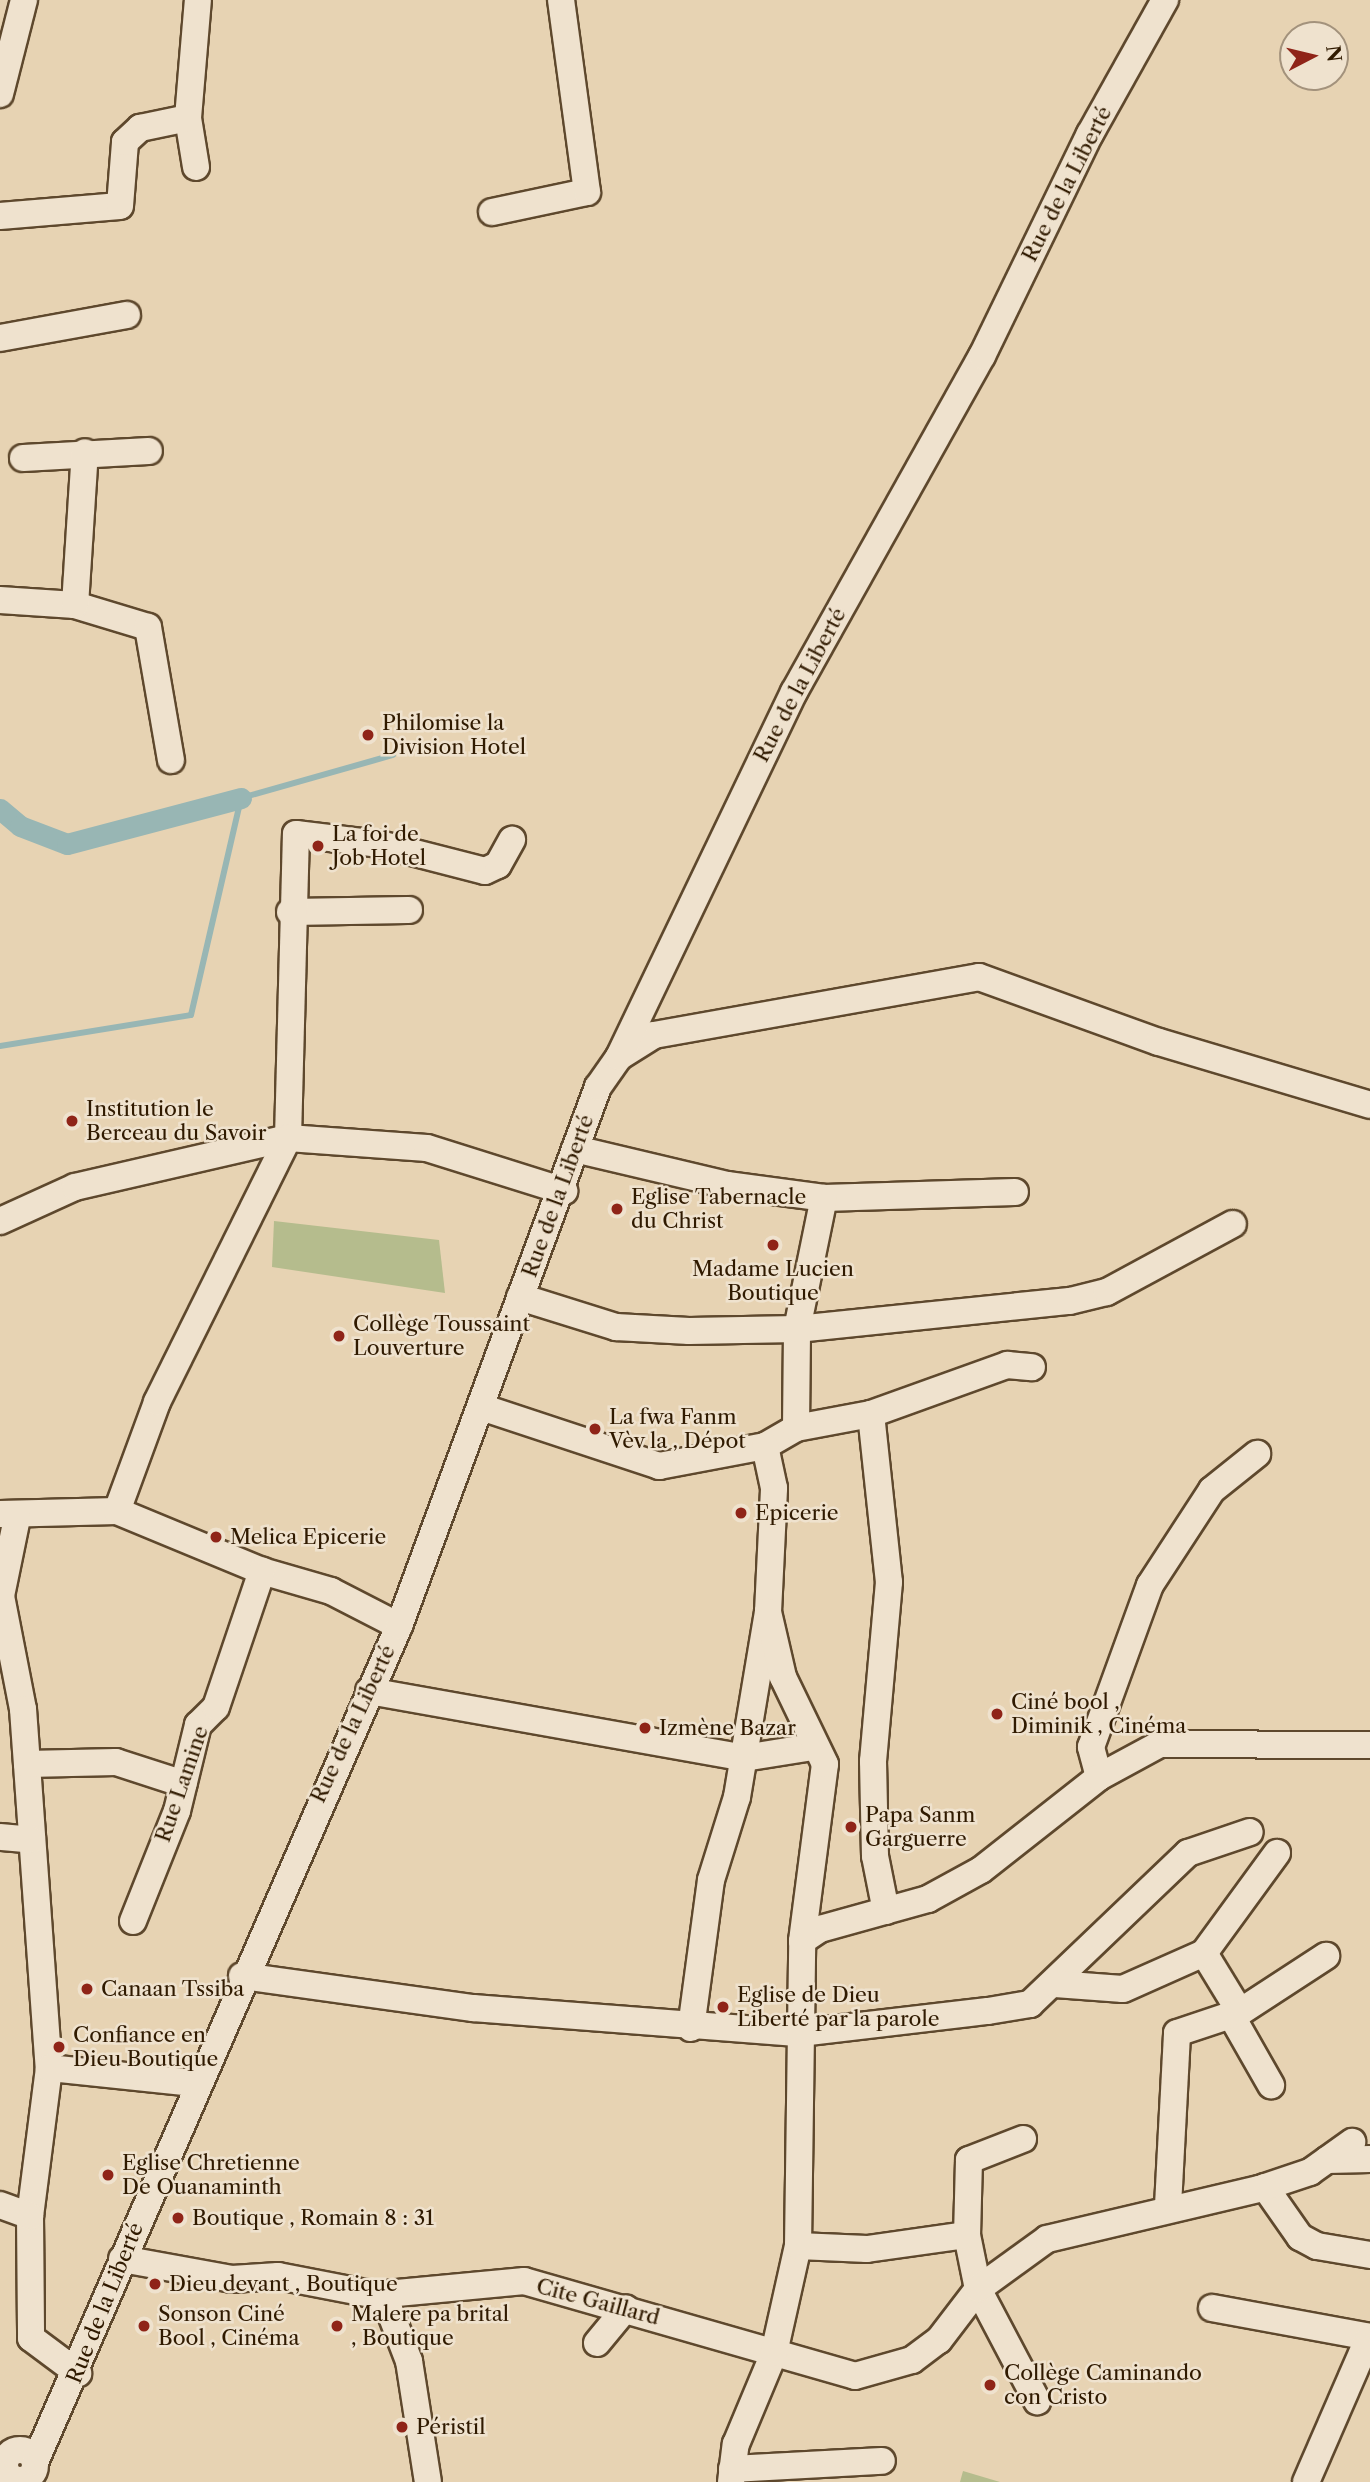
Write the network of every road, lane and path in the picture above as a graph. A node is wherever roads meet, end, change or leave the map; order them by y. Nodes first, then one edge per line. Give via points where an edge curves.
1 (24, 0) edge
2 (198, 0) edge
3 (561, 0) edge
4 (1165, 0) edge
5 (0, 93) edge
6 (188, 118) junction
7 (196, 167) dead end
8 (492, 212) dead end
9 (0, 216) edge
10 (127, 315) dead end
11 (0, 338) edge
12 (149, 451) dead end
13 (85, 452) junction
14 (23, 458) dead end
15 (0, 600) edge
16 (75, 605) junction
17 (171, 760) dead end
18 (512, 840) dead end
19 (409, 910) dead end
20 (290, 912) junction
21 (619, 1058) junction
22 (1370, 1105) edge
23 (288, 1138) junction
24 (575, 1149) junction
25 (564, 1191) junction
26 (1015, 1192) dead end
27 (824, 1198) junction
28 (0, 1221) edge
29 (1233, 1224) dead end
30 (520, 1297) junction
31 (797, 1329) junction
32 (1032, 1367) dead end
33 (481, 1407) junction
34 (871, 1414) junction
35 (796, 1428) junction
36 (765, 1446) junction
37 (1257, 1454) dead end
38 (117, 1511) junction
39 (9, 1516) edge
40 (262, 1571) junction
41 (2, 1604) edge
42 (768, 1612) junction
43 (398, 1626) junction
44 (369, 1692) junction
45 (1370, 1745) edge
46 (813, 1747) junction
47 (744, 1758) junction
48 (27, 1764) junction
49 (1099, 1777) junction
50 (184, 1784) junction
51 (1250, 1832) dead end
52 (0, 1836) edge
53 (32, 1840) junction
54 (1276, 1853) dead end
55 (886, 1911) junction
56 (133, 1921) dead end
57 (802, 1941) junction
58 (1204, 1953) junction
59 (1326, 1956) dead end
60 (242, 1976) junction
61 (1055, 1984) junction
62 (1235, 2014) junction
63 (691, 2028) junction
64 (800, 2033) junction
65 (49, 2068) junction
66 (195, 2083) junction
67 (1271, 2085) dead end
68 (1023, 2139) dead end
69 (1361, 2150) edge
70 (1265, 2187) junction
71 (0, 2205) edge
72 (1168, 2206) junction
73 (30, 2216) junction
74 (967, 2235) junction
75 (798, 2246) junction
76 (1370, 2255) edge
77 (122, 2259) junction
78 (978, 2289) junction
79 (376, 2295) junction
80 (625, 2308) junction
81 (1212, 2308) dead end
82 (1370, 2337) edge
83 (597, 2343) dead end
84 (774, 2353) junction
85 (78, 2373) junction
86 (1037, 2401) dead end
87 (882, 2461) dead end
88 (22, 2471) edge
89 (731, 2476) edge
90 (428, 2482) edge
91 (1306, 2482) edge

1 - 5 street
2 - 6 street
3 - 8 street via 587,192
4 - 21 street, Rue de la Liberté via 1090,134 982,355 794,692
6 - 7 street
6 - 9 street via 141,128 125,142 120,206
10 - 11 street
12 - 13 street
13 - 14 street
13 - 16 street
15 - 16 street
16 - 17 street via 148,626
18 - 20 street via 498,864 477,870 380,844 299,833 293,840
19 - 20 street
20 - 23 street
21 - 22 street via 654,1035 979,977 1159,1042
21 - 24 street, Rue de la Liberté via 598,1087
23 - 25 street via 427,1148
23 - 28 street via 75,1187
23 - 38 street via 158,1402
24 - 25 street, Rue de la Liberté
24 - 27 street via 727,1185
25 - 30 street, Rue de la Liberté
26 - 27 street
27 - 31 street
29 - 31 street via 1107,1292 1070,1301
30 - 31 street via 616,1327
30 - 33 street, Rue de la Liberté
31 - 35 street
32 - 34 street via 1007,1365
33 - 36 street via 659,1466
33 - 43 street, Rue de la Liberté
34 - 35 street
34 - 55 street via 889,1582 873,1762 875,1856
35 - 36 street
36 - 42 street via 774,1488
37 - 49 street via 1212,1490 1150,1585 1091,1747
38 - 39 street
38 - 40 street
39 - 41 street
40 - 43 street via 331,1591
40 - 50 street, Rue Lamine via 216,1707 198,1725
41 - 48 street
42 - 46 street via 783,1676
42 - 47 street
43 - 44 street, Rue de la Liberté
44 - 47 street
44 - 60 street, Rue de la Liberté
45 - 49 street via 1160,1744
46 - 47 street
46 - 57 street via 825,1764
47 - 63 street via 711,1880
48 - 50 street via 117,1762
48 - 53 street
49 - 55 street via 981,1870 928,1899
50 - 56 street, Rue Lamine
51 - 61 street via 1188,1853
52 - 53 street
53 - 65 street
54 - 58 street
55 - 57 street via 820,1929
57 - 64 street
58 - 61 street via 1123,1989
58 - 62 street
59 - 62 street
60 - 63 street via 473,2008
60 - 66 street, Rue de la Liberté
61 - 64 street via 1030,2004
62 - 67 street
62 - 72 street via 1177,2033
63 - 64 street
64 - 75 street
65 - 66 street
65 - 73 street
66 - 77 street, Rue de la Liberté
68 - 74 street via 969,2160
69 - 70 street, Cite Gaillard
70 - 72 street, Cite Gaillard
70 - 76 street via 1300,2237 1317,2246
71 - 73 street
72 - 78 street, Cite Gaillard via 1047,2239
73 - 85 street via 31,2338
74 - 75 street via 867,2249
74 - 78 street
75 - 84 street
77 - 79 street, Cite Gaillard via 232,2279 278,2276
77 - 85 street, Rue de la Liberté
78 - 84 street, Cite Gaillard via 939,2340 883,2371 855,2376
78 - 86 street
79 - 80 street, Cite Gaillard via 524,2281
79 - 90 street via 389,2309 409,2361
80 - 83 street
80 - 84 street, Cite Gaillard
81 - 82 street
82 - 91 street
84 - 89 street
85 - 88 street, Rue de la Liberté
87 - 89 street

